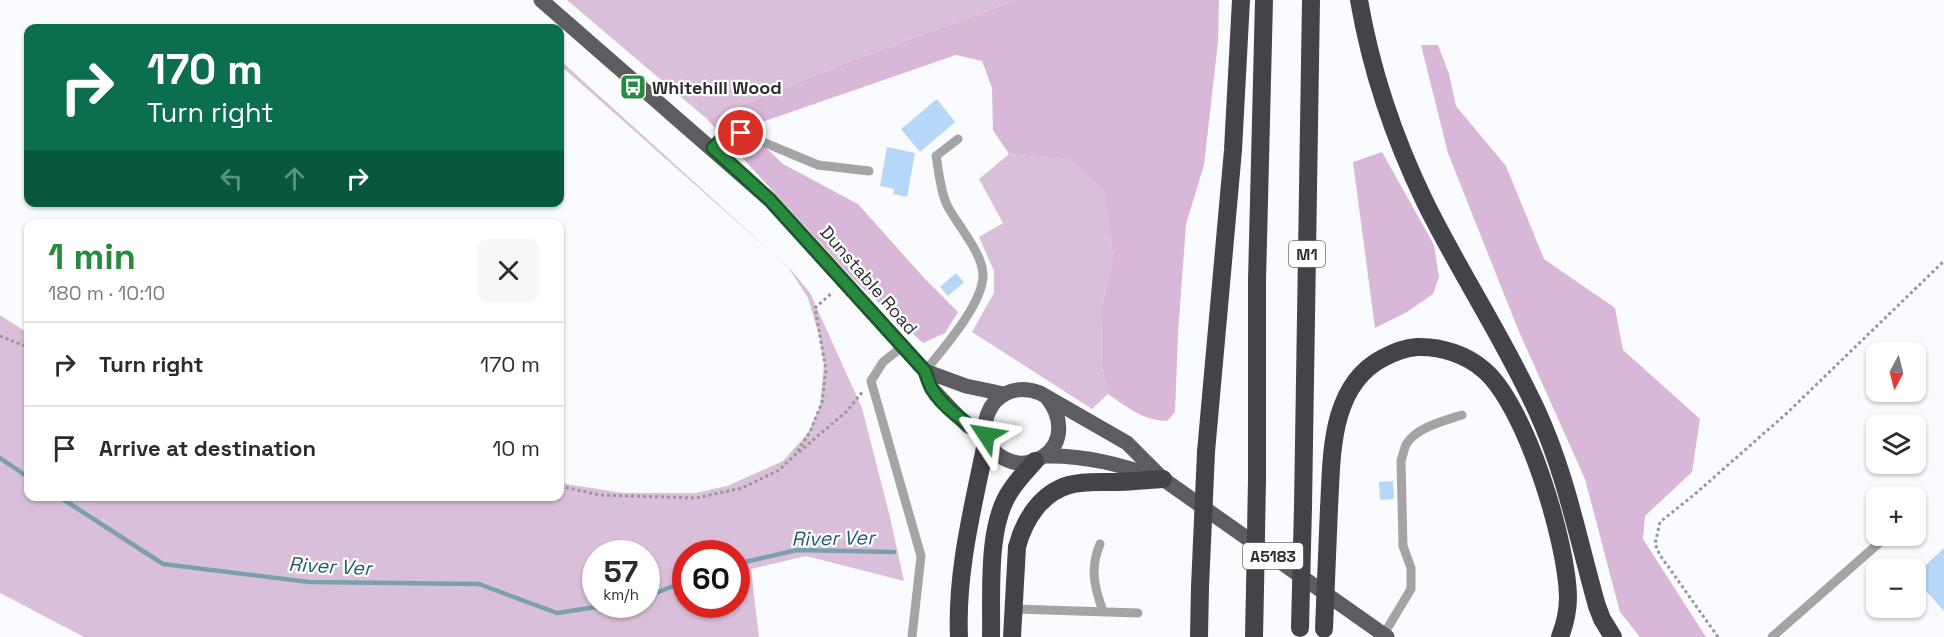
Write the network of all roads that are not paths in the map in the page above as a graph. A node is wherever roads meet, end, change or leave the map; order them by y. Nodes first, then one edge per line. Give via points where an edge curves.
1 (541, 0) edge
2 (1240, 0) edge
3 (1264, 0) edge
4 (1311, 0) edge
5 (1359, 0) edge
6 (958, 139) dead end
7 (713, 148) junction
8 (869, 171) dead end
9 (902, 347) junction
10 (925, 371) junction
11 (1004, 393) junction
12 (1048, 399) junction
13 (1462, 416) dead end
14 (986, 436) junction
15 (1040, 458) junction
16 (1163, 479) junction
17 (1100, 544) dead end
18 (1876, 546) edge
19 (1013, 609) junction
20 (1103, 611) junction
21 (1138, 613) dead end
22 (1300, 633) edge
23 (1324, 633) edge
24 (1388, 636) edge
25 (912, 637) edge
26 (959, 637) edge
27 (991, 637) edge
28 (1012, 637) edge
29 (1199, 637) edge
30 (1254, 637) edge
31 (1560, 637) edge
32 (1613, 637) edge
33 (1772, 637) edge

1 - 7 main road, Dunstable Road
2 - 29 highway, bridge via 1233,150 1206,452
3 - 30 highway, bridge
4 - 22 highway, M1, bridge
5 - 32 highway via 1394,129 1424,201 1542,421 1570,499 1597,606
6 - 10 lane via 936,156 946,203 980,259 982,285 958,329
7 - 8 lane via 724,137 741,133 818,165
7 - 9 main road, Dunstable Road via 792,223
9 - 10 main road, Dunstable Road
9 - 25 lane via 883,362 871,381 921,556
10 - 11 main road, Dunstable Road via 966,386
10 - 14 main road, Dunstable Road via 932,389 946,404 968,426
11 - 12 main road via 1026,389
11 - 14 main road via 988,410
12 - 15 main road via 1058,414 1059,428 1056,443
12 - 16 main road, A5183 via 1127,443
13 - 24 lane via 1433,425 1412,437 1404,449 1403,546 1411,568 1411,589
14 - 15 main road via 993,450 1015,463
14 - 26 highway via 962,571
15 - 16 main road, A5183 via 1095,459
15 - 27 highway via 1011,489 997,521
16 - 19 highway via 1079,483 1046,497 1035,508 1018,541
16 - 24 main road, A5183
17 - 20 lane via 1093,574
18 - 33 lane
19 - 20 lane
19 - 28 highway
20 - 21 lane
23 - 31 highway, bridge via 1332,459 1338,418 1360,375 1391,354 1429,347 1471,361 1494,380 1529,446 1547,496 1567,586 1567,610

